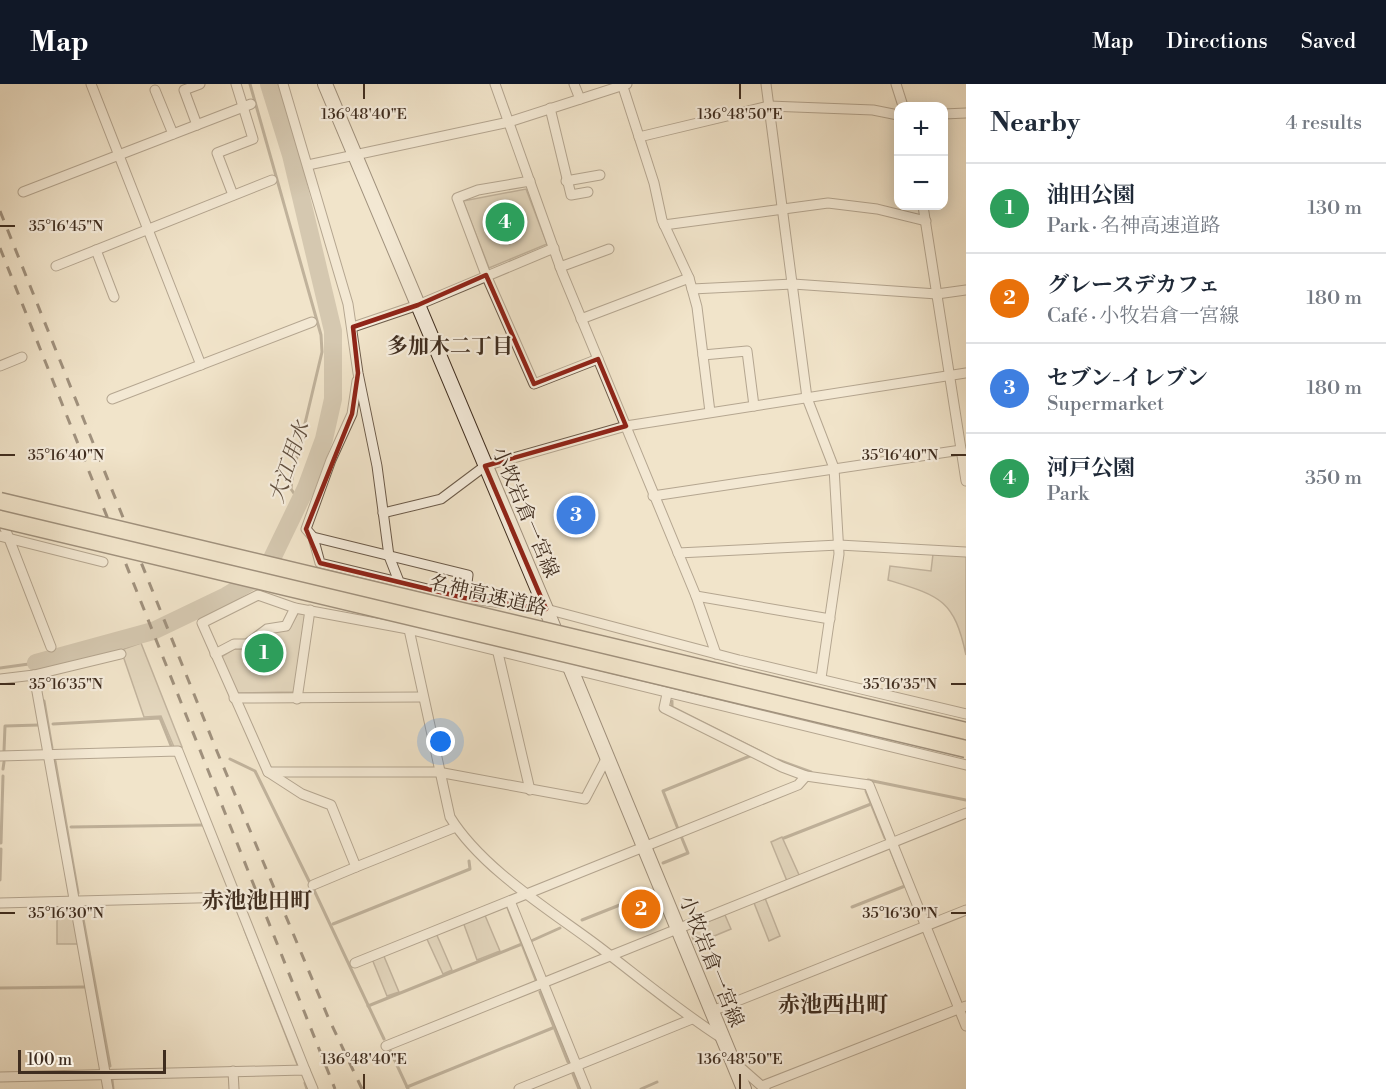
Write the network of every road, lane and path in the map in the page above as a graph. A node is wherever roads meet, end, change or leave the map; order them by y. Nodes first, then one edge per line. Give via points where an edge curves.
1 (91, 84) edge
2 (200, 84) edge
3 (236, 84) edge
4 (283, 84) edge
5 (325, 84) edge
6 (495, 84) edge
7 (574, 84) edge
8 (766, 84) edge
9 (896, 84) edge
10 (625, 85) edge
11 (155, 90) dead end
12 (580, 99) junction
13 (902, 102) edge
14 (247, 106) junction
15 (769, 106) junction
16 (550, 108) junction
17 (966, 113) edge
18 (894, 114) edge
19 (948, 114) edge
20 (509, 122) junction
21 (197, 125) junction
22 (173, 134) junction
23 (639, 136) junction
24 (119, 155) junction
25 (357, 156) junction
26 (308, 165) junction
27 (600, 175) dead end
28 (272, 180) dead end
29 (530, 181) junction
30 (566, 181) junction
31 (23, 192) dead end
32 (588, 192) dead end
33 (233, 195) junction
34 (781, 208) junction
35 (924, 210) edge
36 (926, 221) junction
37 (664, 225) junction
38 (147, 229) junction
39 (554, 248) junction
40 (609, 249) dead end
41 (96, 250) junction
42 (56, 266) dead end
43 (560, 267) junction
44 (486, 275) junction
45 (689, 278) junction
46 (793, 285) junction
47 (693, 290) junction
48 (966, 290) edge
49 (937, 294) junction
50 (114, 297) dead end
51 (418, 305) junction
52 (581, 319) junction
53 (312, 322) dead end
54 (352, 327) junction
55 (703, 355) junction
56 (22, 357) dead end
57 (598, 358) junction
58 (201, 364) junction
59 (0, 366) edge
60 (358, 373) junction
61 (966, 373) edge
62 (951, 375) junction
63 (807, 398) junction
64 (112, 399) dead end
65 (754, 406) junction
66 (710, 412) junction
67 (626, 426) junction
68 (962, 450) junction
69 (484, 466) junction
70 (834, 468) junction
71 (966, 481) edge
72 (653, 496) junction
73 (0, 501) edge
74 (382, 513) junction
75 (0, 514) edge
76 (0, 519) edge
77 (5, 537) edge
78 (313, 537) junction
79 (839, 545) junction
80 (966, 552) edge
81 (678, 553) junction
82 (389, 556) junction
83 (103, 562) dead end
84 (398, 579) junction
85 (696, 596) junction
86 (465, 598) junction
87 (296, 608) junction
88 (546, 609) junction
89 (310, 610) junction
90 (830, 619) junction
91 (408, 629) junction
92 (51, 647) dead end
93 (498, 653) junction
94 (120, 654) dead end
95 (215, 654) junction
96 (716, 654) junction
97 (780, 669) junction
98 (571, 670) junction
99 (34, 675) junction
100 (821, 678) junction
101 (0, 679) edge
102 (667, 694) junction
103 (422, 697) junction
104 (234, 698) junction
105 (297, 699) junction
106 (966, 714) edge
107 (770, 719) junction
108 (966, 731) edge
109 (966, 749) edge
110 (48, 755) junction
111 (0, 756) edge
112 (606, 759) junction
113 (966, 765) edge
114 (268, 772) junction
115 (438, 772) junction
116 (806, 776) junction
117 (530, 790) junction
118 (966, 813) edge
119 (456, 827) junction
120 (893, 844) junction
121 (644, 848) junction
122 (356, 867) junction
123 (313, 885) dead end
124 (528, 894) junction
125 (236, 897) junction
126 (74, 900) junction
127 (510, 901) junction
128 (0, 903) edge
129 (966, 910) edge
130 (926, 926) junction
131 (677, 929) junction
132 (612, 957) junction
133 (355, 963) dead end
134 (543, 983) junction
135 (962, 1007) edge
136 (712, 1011) junction
137 (692, 1020) junction
138 (966, 1026) edge
139 (723, 1040) junction
140 (386, 1046) dead end
141 (731, 1060) junction
142 (576, 1066) junction
143 (305, 1070) junction
144 (233, 1071) junction
145 (105, 1074) junction
146 (0, 1077) edge
147 (763, 1088) edge
148 (108, 1089) edge
149 (234, 1089) edge
150 (313, 1089) edge
151 (519, 1089) edge
152 (586, 1089) edge
153 (744, 1089) edge

1 - 24 street
2 - 21 street via 184,90
3 - 14 street
4 - 26 street
5 - 25 main road, 小牧岩倉一宮線
6 - 20 street
7 - 12 street
8 - 15 street
9 - 13 street
10 - 12 street
10 - 23 street
11 - 22 street
12 - 16 street
14 - 21 street
14 - 33 street via 253,139 217,153
15 - 18 street
15 - 23 street
15 - 34 street
16 - 20 street
16 - 30 street
17 - 19 street
20 - 25 street
20 - 29 street
21 - 22 street
22 - 24 street
23 - 37 street
24 - 31 street
24 - 38 street
25 - 26 street
25 - 51 main road, 小牧岩倉一宮線
26 - 54 street
27 - 30 street
28 - 33 street
29 - 39 street
29 - 44 street via 478,190 457,198
30 - 32 street via 571,195
33 - 38 street
34 - 36 street via 828,203 878,209
34 - 37 street
34 - 46 street
35 - 36 street
36 - 49 street
37 - 45 street
38 - 41 street
38 - 58 street
39 - 43 street
39 - 44 street
40 - 43 street
41 - 42 street
41 - 50 street
43 - 52 street
44 - 51 street
44 - 57 street via 534,384
45 - 47 street
45 - 52 street
46 - 47 street
46 - 49 street
46 - 63 street
47 - 55 street
48 - 49 street
49 - 62 street
51 - 54 street
51 - 69 main road, 小牧岩倉一宮線
52 - 57 street
53 - 58 street
54 - 60 street
55 - 65 street via 747,351
55 - 66 street
56 - 59 street
57 - 67 street
58 - 64 street
60 - 74 street via 377,466
60 - 78 street via 352,414 306,528
61 - 62 street
62 - 63 street
62 - 68 street
63 - 65 street
63 - 70 street
65 - 66 street
66 - 67 street
67 - 69 street
67 - 72 street
68 - 70 street
68 - 71 street
69 - 74 street via 441,499
69 - 88 main road, 小牧岩倉一宮線
70 - 72 street
70 - 79 street
72 - 81 street
73 - 108 highway, 名神高速道路, bridge
74 - 82 street
75 - 77 street
76 - 109 highway, 名神高速道路, bridge
77 - 83 street
77 - 92 street
78 - 82 street
78 - 84 street via 320,563
79 - 80 street
79 - 81 street
79 - 90 street
81 - 85 street
82 - 84 street
82 - 86 street via 468,575
84 - 86 street
84 - 91 street
85 - 90 street
85 - 96 street
86 - 88 street
87 - 89 street
87 - 95 street via 286,626 267,629 247,644 234,644
87 - 95 street via 258,595 202,623
88 - 96 street
88 - 98 main road, 小牧岩倉一宮線
89 - 91 street
89 - 105 street
90 - 100 street
91 - 93 street
91 - 103 street
93 - 98 street
93 - 117 street
94 - 99 street
95 - 104 street
96 - 97 street
97 - 100 street
97 - 107 street
98 - 102 street
98 - 112 main road, 小牧岩倉一宮線
99 - 101 street
99 - 110 street
100 - 106 street
102 - 107 street
102 - 116 street via 664,708
103 - 105 street
103 - 115 street
104 - 105 street
104 - 114 street
107 - 113 street
110 - 111 street
110 - 125 street via 178,751
110 - 126 street
112 - 117 street via 585,799
112 - 121 main road, 小牧岩倉一宮線
114 - 115 street
114 - 122 street via 302,794 331,805
115 - 117 street
115 - 119 street
116 - 120 street via 869,785
116 - 121 street via 798,785
118 - 120 street
119 - 122 street
119 - 124 street via 474,848
120 - 130 street
120 - 131 street
121 - 124 street
121 - 131 main road, 小牧岩倉一宮線
122 - 123 street
124 - 127 street
124 - 132 street
125 - 126 street
125 - 143 street
126 - 128 street
126 - 145 street
127 - 133 street
127 - 134 street
129 - 130 street
130 - 135 street
130 - 136 street
131 - 132 street
131 - 136 main road, 小牧岩倉一宮線
132 - 134 street
132 - 137 street
134 - 140 street
134 - 142 street
135 - 138 street
135 - 147 street
136 - 139 main road, 小牧岩倉一宮線
137 - 139 street
137 - 142 street
139 - 141 main road, 小牧岩倉一宮線
141 - 147 street
141 - 153 main road, 小牧岩倉一宮線
142 - 151 street
142 - 152 street
143 - 144 street
143 - 150 street
144 - 145 street
144 - 149 street
145 - 146 street
145 - 148 street

